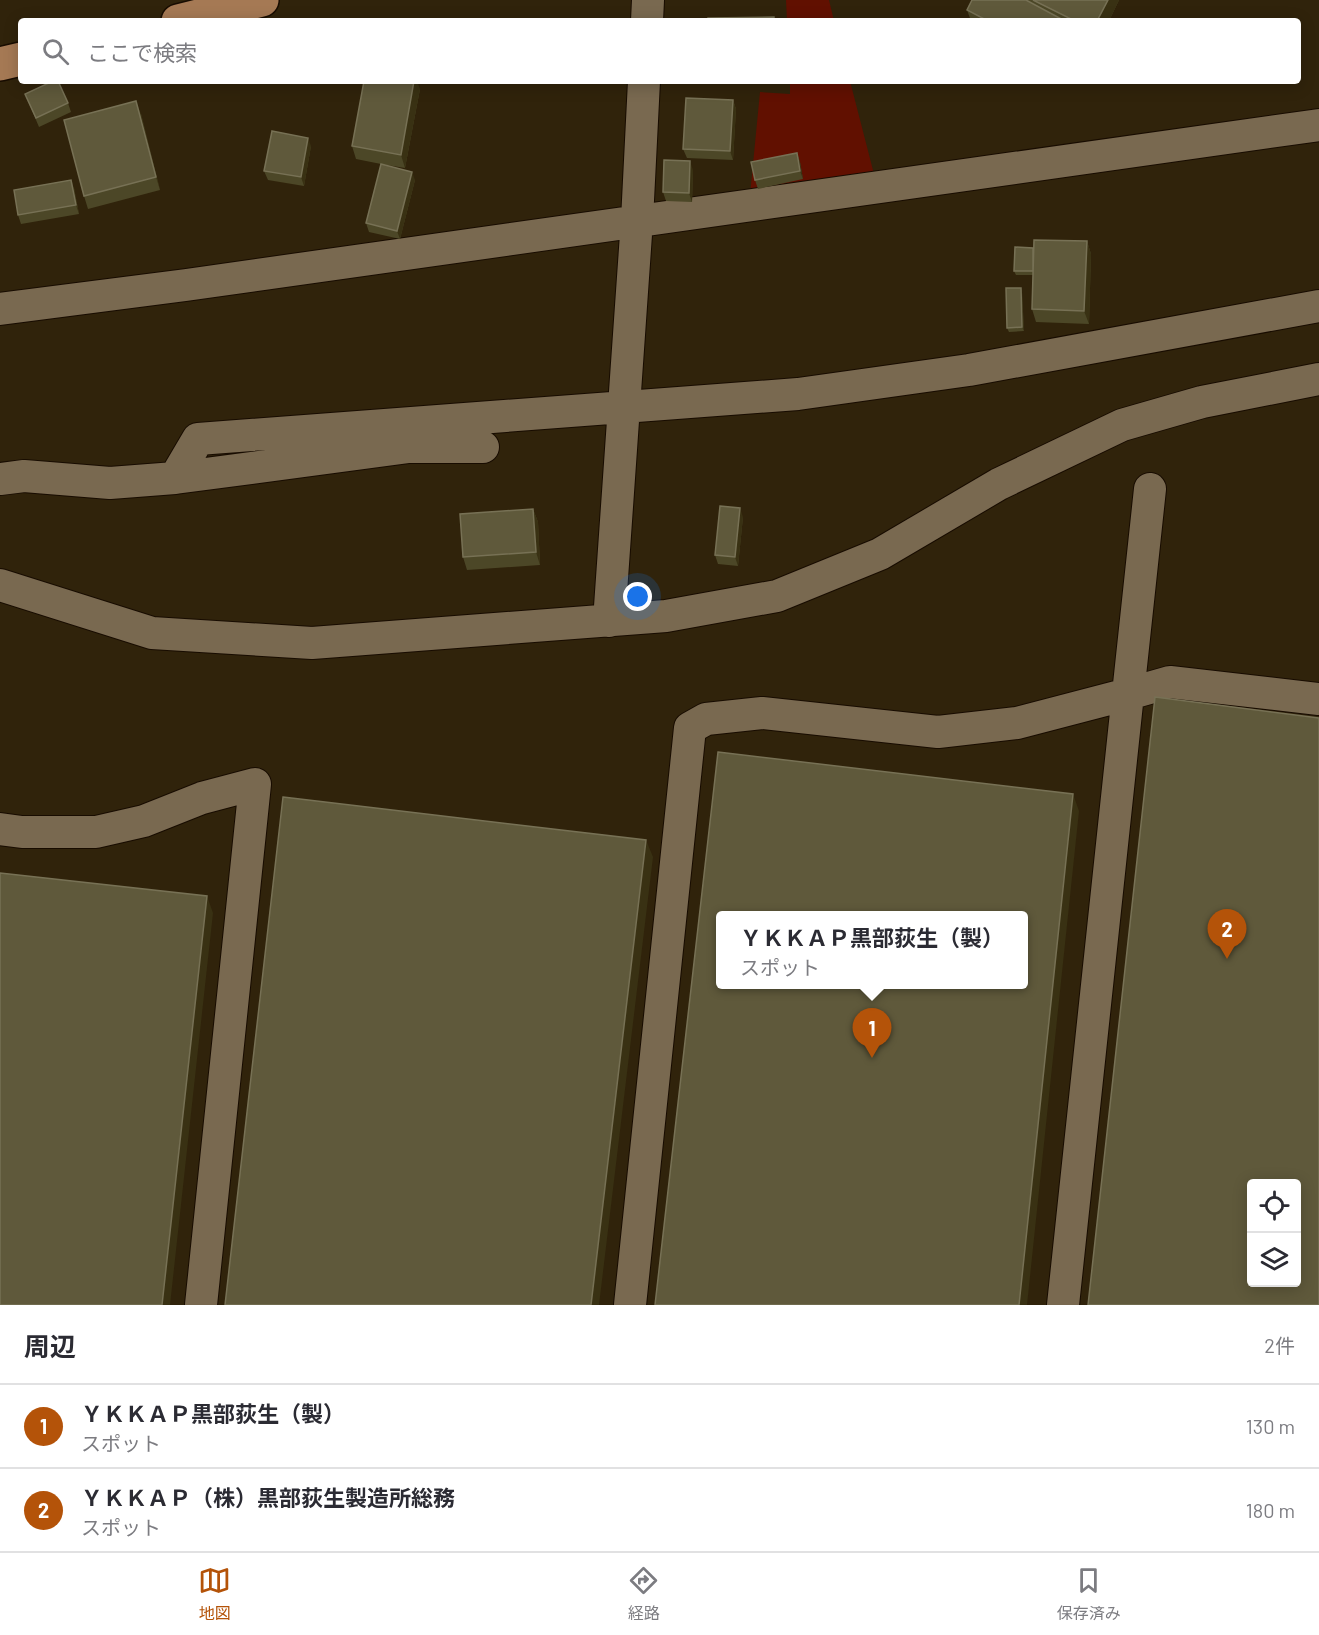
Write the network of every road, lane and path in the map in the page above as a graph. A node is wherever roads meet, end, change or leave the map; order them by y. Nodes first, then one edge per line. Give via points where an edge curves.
1 (262, 0) edge
2 (648, 0) edge
3 (190, 18) edge
4 (647, 18) edge
5 (18, 60) edge
6 (0, 64) edge
7 (644, 84) edge
8 (1319, 125) edge
9 (637, 220) junction
10 (1319, 306) edge
11 (0, 309) edge
12 (1319, 379) edge
13 (624, 406) junction
14 (483, 447) dead end
15 (175, 478) junction
16 (0, 479) edge
17 (1150, 489) dead end
18 (0, 585) edge
19 (609, 621) junction
20 (1128, 694) junction
21 (1319, 699) edge
22 (0, 829) edge
23 (201, 1305) edge
24 (630, 1305) edge
25 (1063, 1305) edge

1 - 3 main road
2 - 4 street
5 - 6 main road
7 - 9 street
8 - 9 street
9 - 11 street
9 - 13 street
10 - 13 street via 969,370 798,394
12 - 19 street via 1202,402 1122,425 999,484 880,554 777,596 666,616
13 - 15 street via 198,439
13 - 19 street
14 - 15 street via 409,447
15 - 16 street via 110,483 24,476
17 - 20 street
18 - 19 street via 152,633 312,643
20 - 21 street via 1170,682
20 - 24 street via 1017,723 938,732 762,712 706,719 690,728
20 - 25 street
22 - 23 street via 96,832 144,821 202,798 255,784

